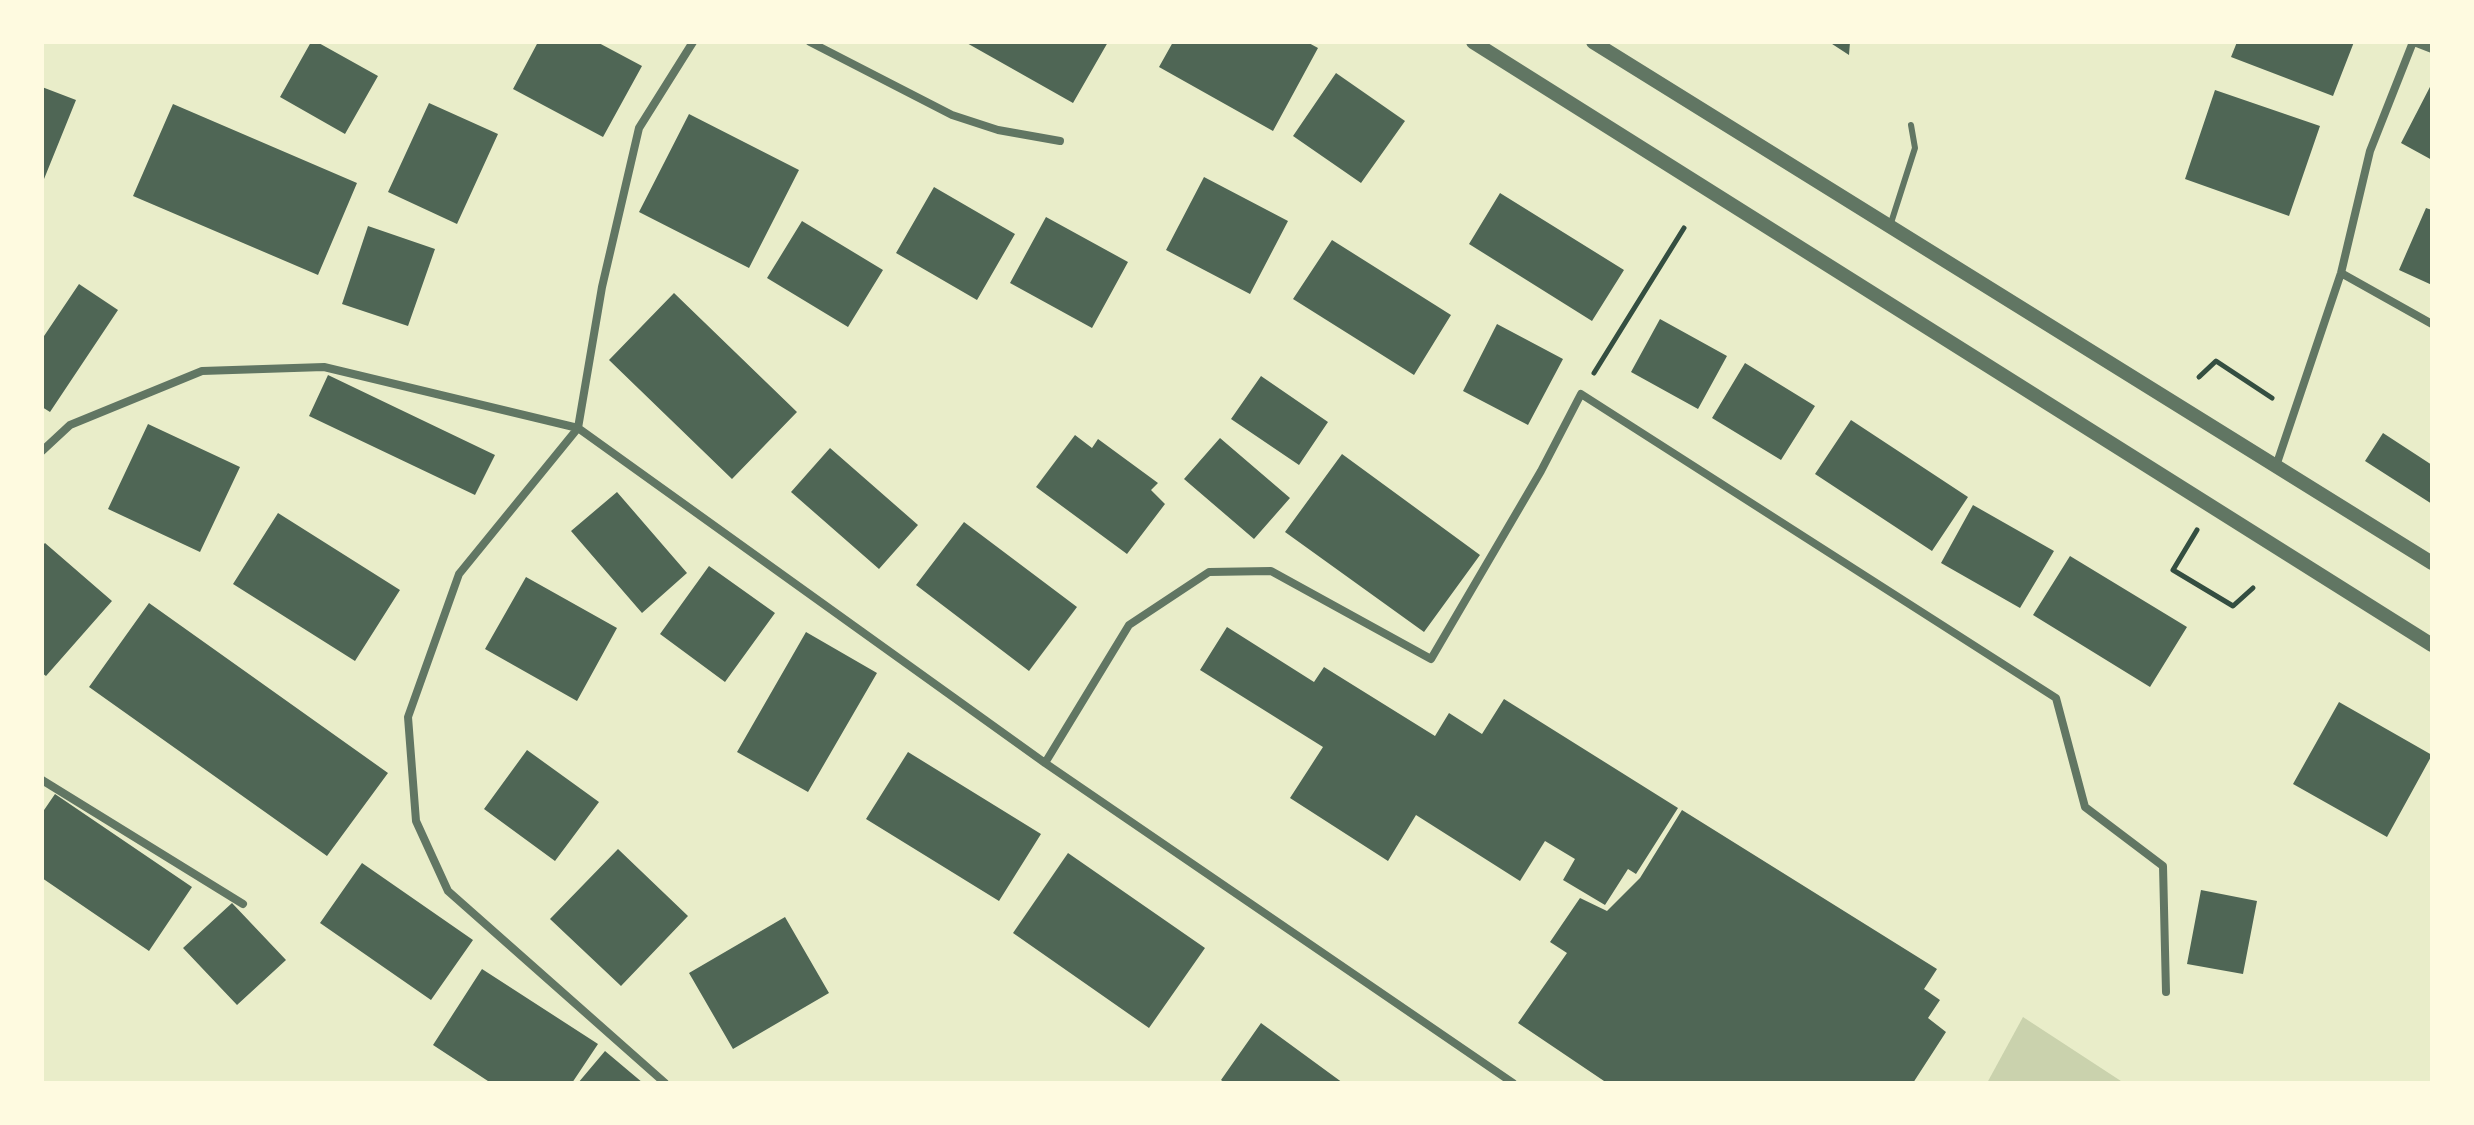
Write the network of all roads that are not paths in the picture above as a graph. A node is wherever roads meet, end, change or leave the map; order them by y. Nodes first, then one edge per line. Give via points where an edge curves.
1 (693, 42) edge
2 (810, 42) edge
3 (1473, 42) edge
4 (1593, 42) edge
5 (2413, 42) edge
6 (2432, 49) edge
7 (1911, 125) dead end
8 (1060, 141) dead end
9 (1890, 226) junction
10 (2341, 273) junction
11 (2432, 324) edge
12 (578, 428) junction
13 (42, 451) edge
14 (2276, 466) junction
15 (2432, 563) edge
16 (2432, 645) edge
17 (1045, 763) junction
18 (42, 780) edge
19 (243, 904) dead end
20 (2166, 992) dead end
21 (665, 1083) edge
22 (1513, 1083) edge

1 - 12 street via 639,128 602,287
2 - 8 street via 952,115
3 - 16 street
4 - 9 street
5 - 6 street
5 - 10 street via 2370,151
7 - 9 lane via 1915,148
9 - 14 street
10 - 11 street
10 - 14 street
12 - 13 street via 324,367 202,371 70,425
12 - 17 street
12 - 21 street via 459,574 408,717 416,821 448,891
14 - 15 street
17 - 20 street via 1129,625 1209,572 1271,571 1431,659 1581,394 2056,698 2085,807 2163,866
17 - 22 street
18 - 19 street

